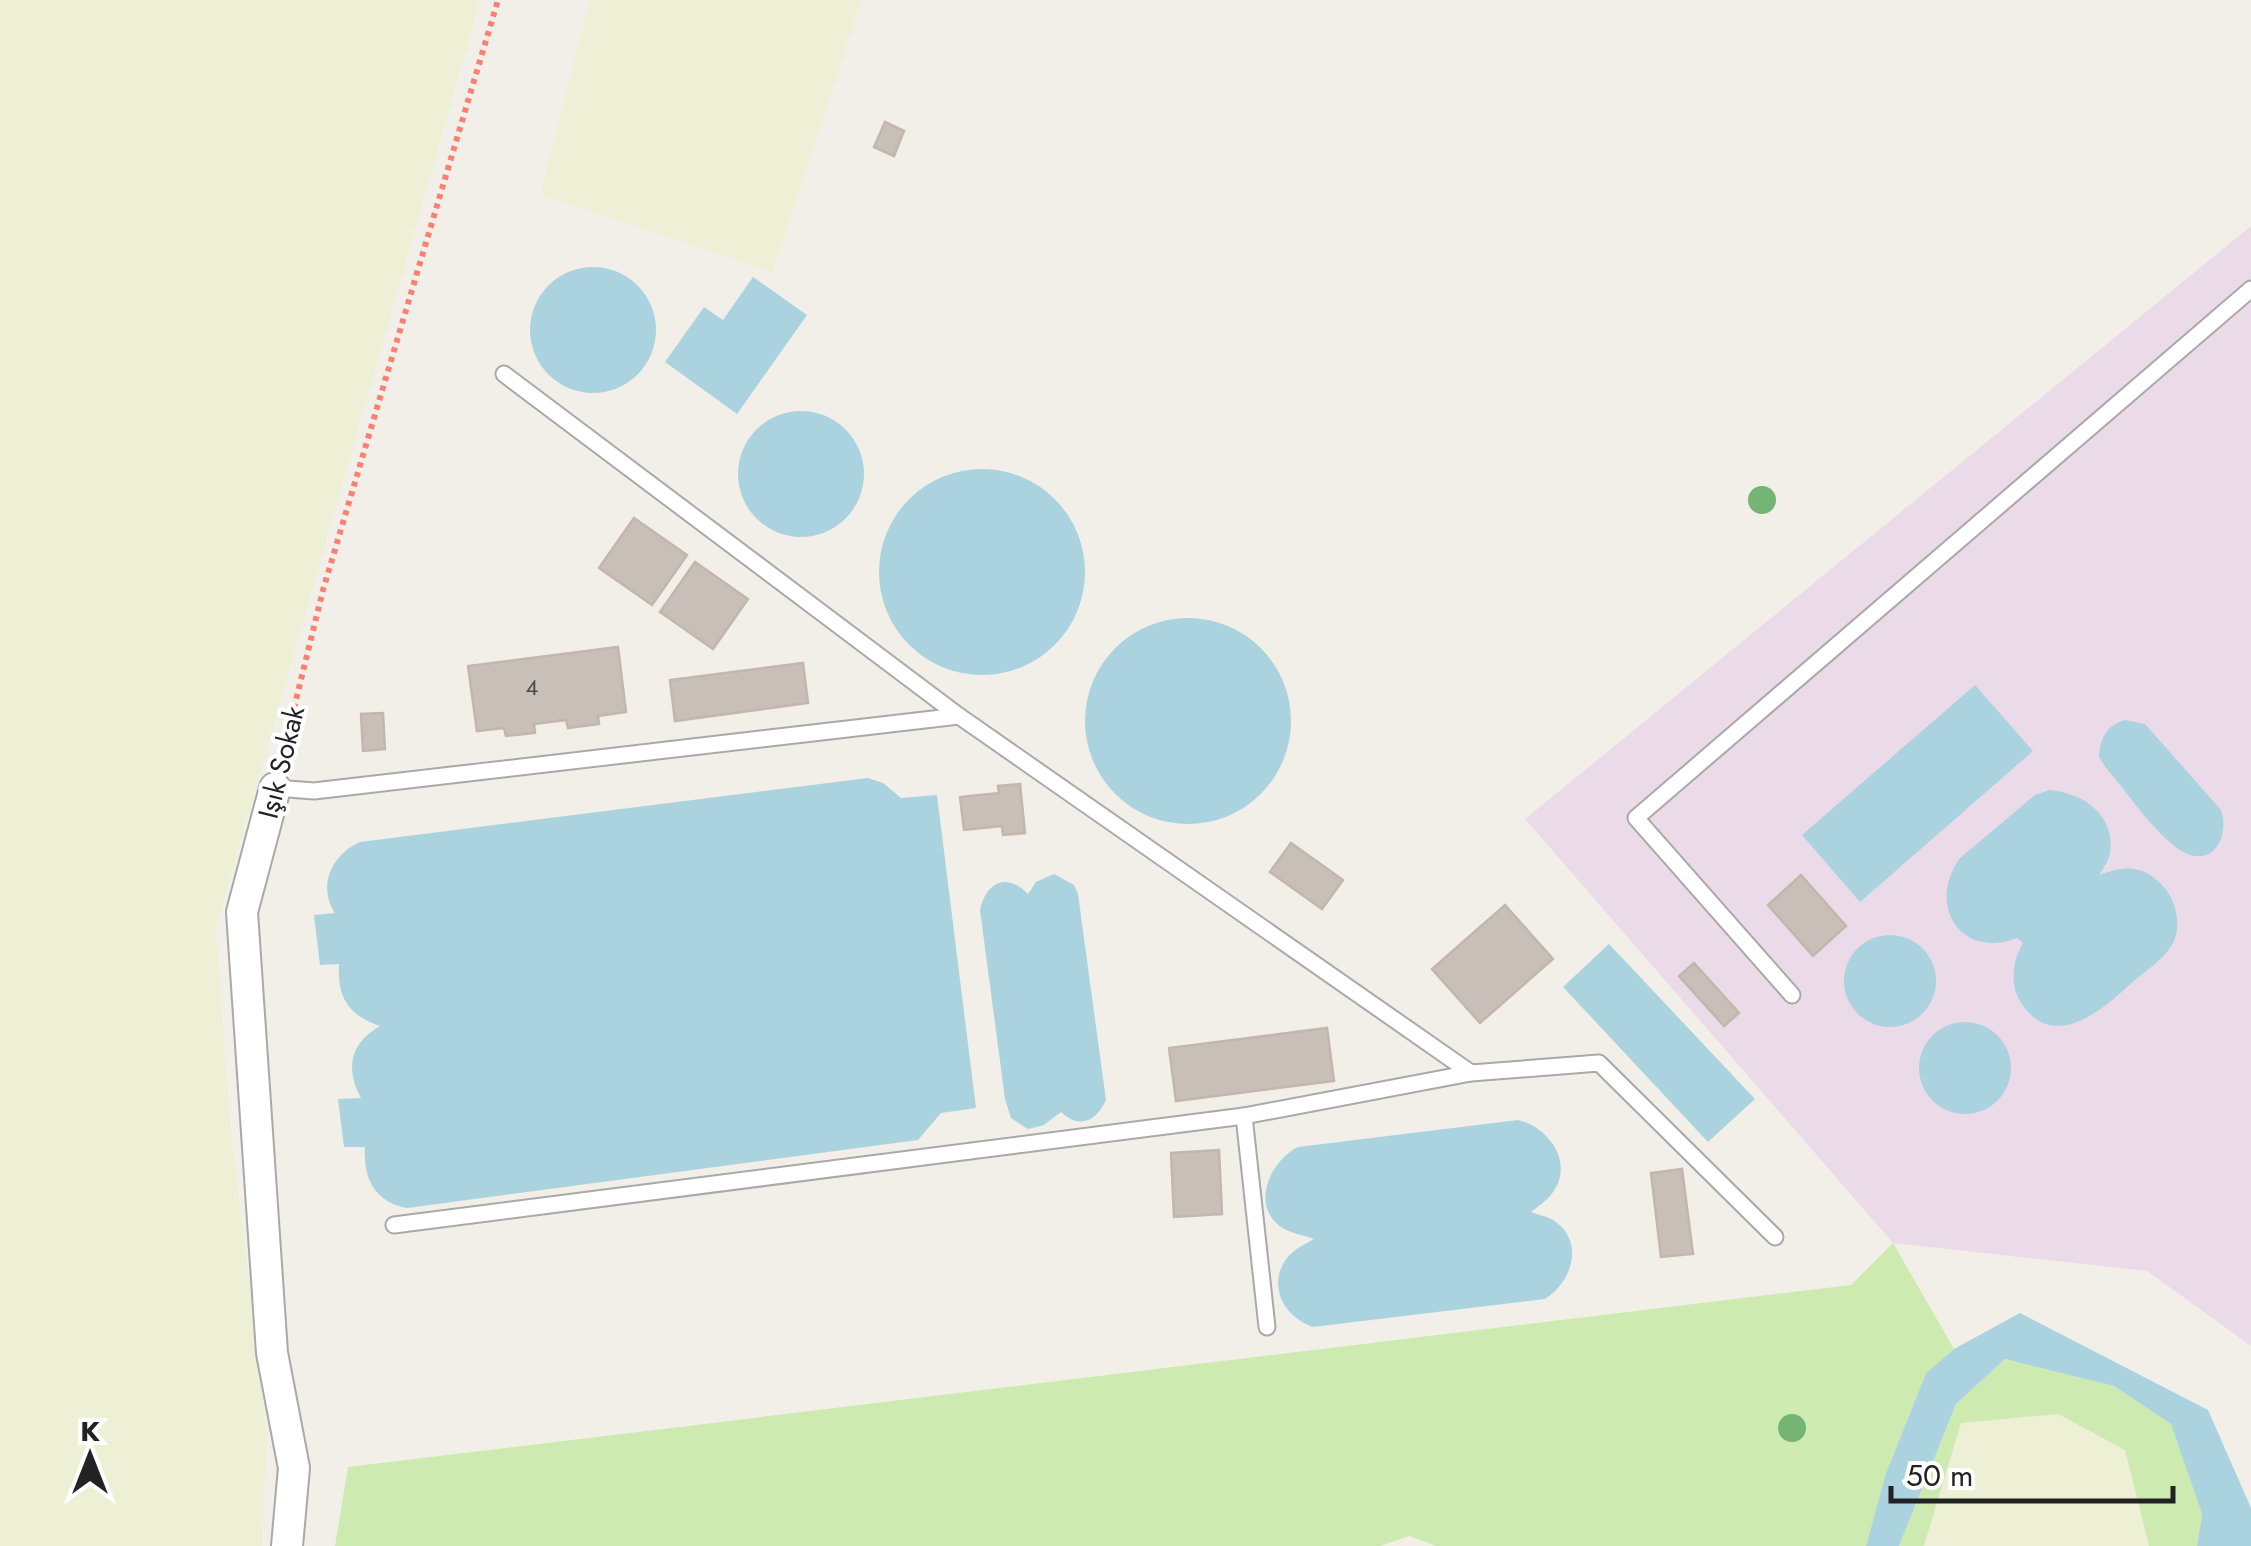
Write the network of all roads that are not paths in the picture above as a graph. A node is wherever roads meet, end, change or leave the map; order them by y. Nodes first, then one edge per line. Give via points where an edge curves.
1 (2251, 289) edge
2 (504, 374) dead end
3 (959, 716) junction
4 (275, 788) joint
5 (1792, 995) dead end
6 (1471, 1073) junction
7 (1244, 1116) junction
8 (394, 1226) dead end
9 (1775, 1237) dead end
10 (1267, 1327) dead end
11 (286, 1546) edge

1 - 5 lane via 1636,818
2 - 3 lane
3 - 4 lane via 314,792
3 - 6 lane
4 - 11 street, Işık Sokak via 242,912 272,1353 294,1468
6 - 7 lane
6 - 9 lane via 1598,1063
7 - 8 lane
7 - 10 lane

